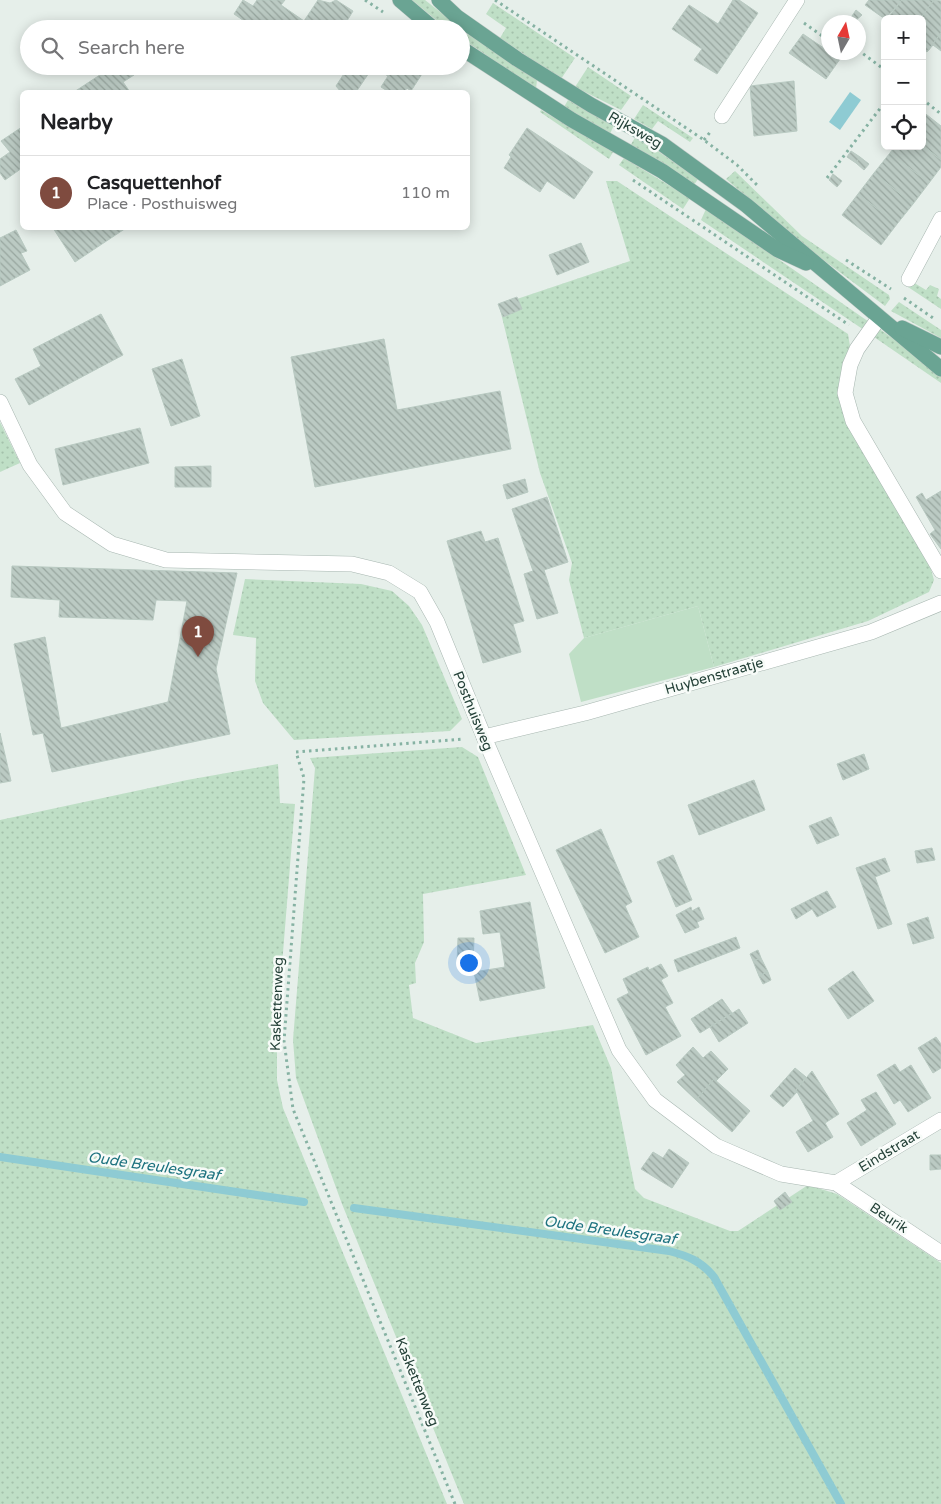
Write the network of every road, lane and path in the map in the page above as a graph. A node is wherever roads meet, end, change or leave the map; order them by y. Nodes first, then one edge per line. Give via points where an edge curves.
1 (400, 0) edge
2 (439, 0) edge
3 (496, 0) edge
4 (793, 6) edge
5 (423, 20) edge
6 (463, 20) edge
7 (470, 25) edge
8 (821, 33) edge
9 (470, 54) edge
10 (866, 56) edge
11 (881, 67) edge
12 (926, 102) edge
13 (883, 105) edge
14 (941, 114) edge
15 (722, 116) dead end
16 (732, 162) dead end
17 (827, 178) dead end
18 (941, 219) edge
19 (692, 220) dead end
20 (823, 271) junction
21 (909, 279) dead end
22 (898, 294) dead end
23 (879, 318) junction
24 (941, 324) edge
25 (866, 337) junction
26 (941, 347) edge
27 (941, 368) edge
28 (0, 402) edge
29 (941, 571) edge
30 (941, 604) edge
31 (484, 737) junction
32 (941, 1120) edge
33 (836, 1183) junction
34 (941, 1253) edge
35 (455, 1504) edge

1 - 5 main road
2 - 6 main road, Rijksweg
3 - 16 path, Rijksweg
4 - 8 path
4 - 15 street
7 - 20 main road, Rijksweg via 591,105 662,144 746,205
9 - 20 main road, Rijksweg via 572,120 662,171 778,250
10 - 11 path
12 - 14 path
13 - 17 path
18 - 21 street
19 - 25 path
20 - 23 main road, Rijksweg
22 - 24 path
23 - 25 street
23 - 26 main road, Rijksweg
23 - 27 main road, Rijksweg
25 - 29 street via 850,365 845,393 853,421
28 - 31 street, Posthuisweg via 30,465 65,513 112,544 166,560 352,564 389,573 420,592 437,622
30 - 31 street, Huybenstraatje via 871,632 585,713
31 - 33 street, Posthuisweg via 619,1050 655,1100 716,1146 781,1174
31 - 35 path, Kaskettenweg via 296,752 304,778 284,1041 293,1110
32 - 33 street, Eindstraat
33 - 34 street, Beurik

